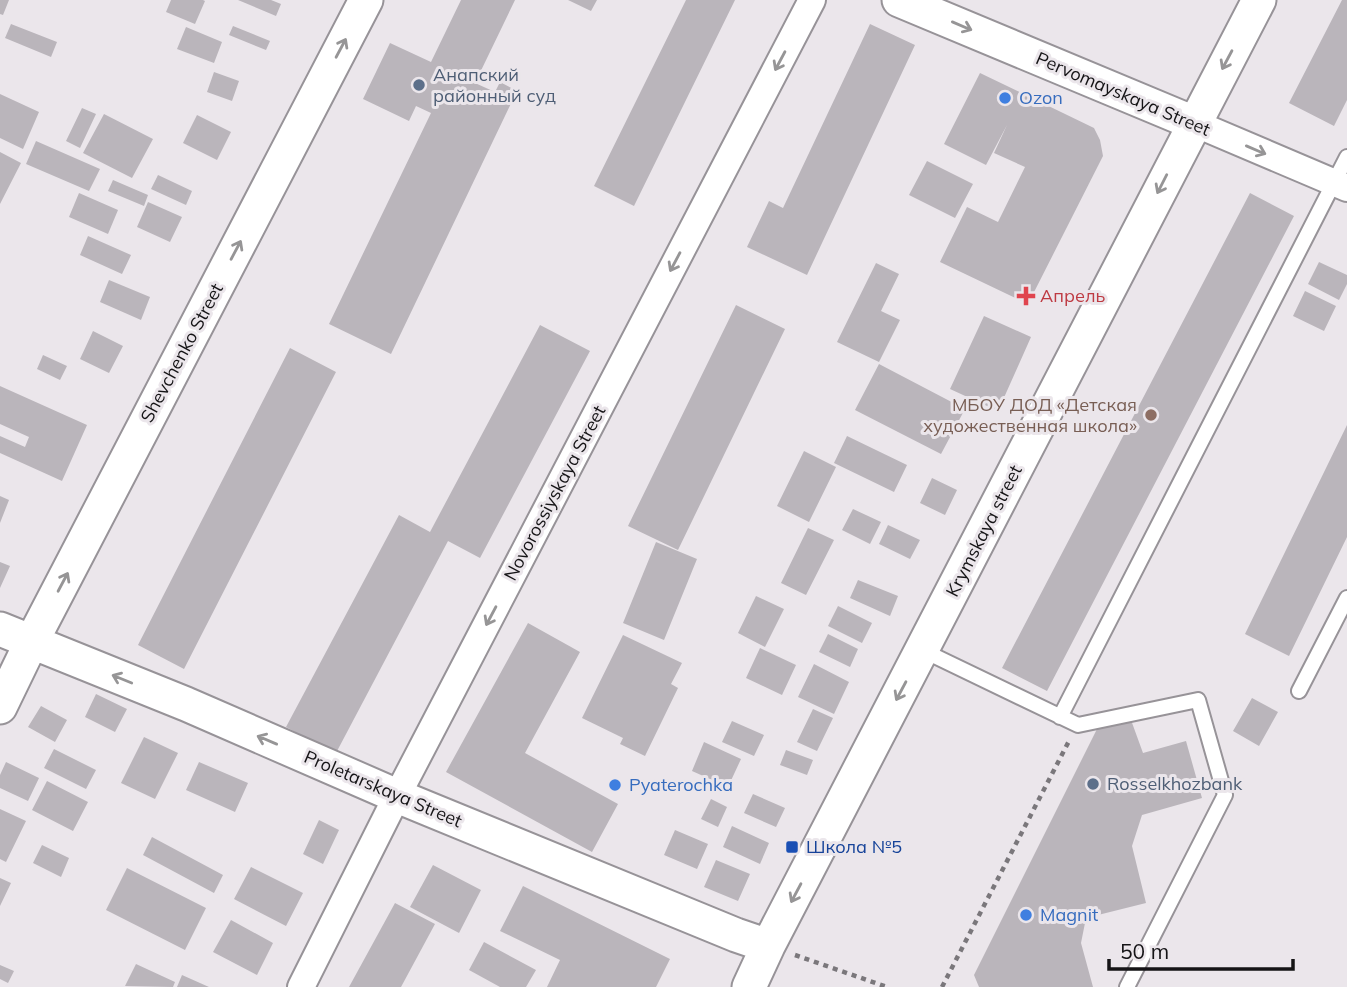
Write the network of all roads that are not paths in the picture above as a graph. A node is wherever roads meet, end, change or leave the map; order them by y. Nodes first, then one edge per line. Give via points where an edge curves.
1 (366, 0) edge
2 (812, 0) edge
3 (900, 0) edge
4 (1259, 0) edge
5 (1194, 123) junction
6 (1347, 157) edge
7 (1340, 185) edge
8 (1347, 598) edge
9 (0, 629) edge
10 (32, 643) junction
11 (922, 650) junction
12 (1299, 691) dead end
13 (0, 707) edge
14 (1060, 717) junction
15 (397, 796) junction
16 (768, 946) junction
17 (301, 987) edge
18 (748, 987) edge
19 (1127, 987) edge

10 -> 1 street, Shevchenko Street
2 -> 15 street, Novorossiyskaya Street
3 -> 5 street, Pervomayskaya Street
4 -> 5 street, Krymskaya street
5 -> 7 street, Pervomayskaya Street
5 -> 11 street, Krymskaya street
6 - 7 lane
7 - 14 lane
8 - 12 lane
9 - 10 street, Proletarskaya Street
10 - 13 street, Shevchenko Street
15 -> 10 street, Proletarskaya Street
11 - 14 lane
11 -> 16 street, Krymskaya street
14 - 19 lane via 1078,725 1198,700 1225,795
15 - 16 street, Proletarskaya Street
15 - 17 street, Novorossiyskaya Street
16 - 18 street, Krymskaya street

